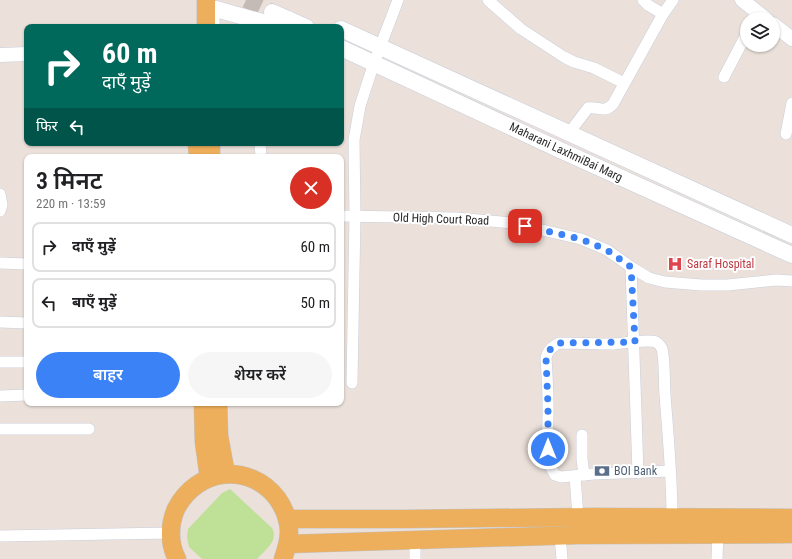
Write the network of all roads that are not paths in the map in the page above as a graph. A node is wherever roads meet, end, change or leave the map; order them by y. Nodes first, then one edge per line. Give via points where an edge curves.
1 (194, 0) edge
2 (206, 0) edge
3 (398, 0) edge
4 (488, 0) edge
5 (643, 0) edge
6 (673, 0) edge
7 (742, 0) edge
8 (274, 6) tunnel mouth
9 (755, 12) edge
10 (663, 14) junction
11 (288, 19) junction
12 (194, 24) edge
13 (206, 24) edge
14 (212, 24) edge
15 (273, 24) edge
16 (285, 24) edge
17 (299, 24) edge
18 (344, 30) edge
19 (780, 30) edge
20 (792, 39) edge
21 (380, 46) junction
22 (740, 46) edge
23 (344, 49) edge
24 (24, 54) edge
25 (0, 55) edge
26 (374, 63) junction
27 (724, 77) dead end
28 (624, 83) junction
29 (792, 103) edge
30 (569, 133) junction
31 (786, 134) dead end
32 (0, 194) edge
33 (0, 211) edge
34 (344, 216) edge
35 (355, 216) junction
36 (792, 235) edge
37 (792, 255) edge
38 (0, 263) edge
39 (24, 264) edge
40 (631, 267) junction
41 (792, 281) edge
42 (0, 322) edge
43 (24, 323) edge
44 (635, 342) junction
45 (0, 362) edge
46 (24, 362) edge
47 (352, 383) dead end
48 (24, 395) edge
49 (0, 396) edge
50 (203, 406) edge
51 (218, 406) edge
52 (0, 429) edge
53 (89, 429) dead end
54 (582, 435) dead end
55 (670, 471) junction
56 (638, 473) junction
57 (218, 476) junction
58 (580, 476) junction
59 (578, 517) junction
60 (672, 517) junction
61 (287, 518) junction
62 (792, 518) edge
63 (170, 533) junction
64 (718, 534) junction
65 (792, 534) edge
66 (0, 536) edge
67 (560, 536) junction
68 (415, 540) junction
69 (286, 551) edge
70 (177, 559) edge
71 (415, 559) edge
72 (562, 559) edge
73 (717, 559) edge

1 - 12 main road
2 - 13 main road
3 - 21 street
4 - 28 street via 521,29 564,57
5 - 10 street
6 - 10 street
7 - 9 street
8 - 11 main road
10 - 28 street
11 - 16 main road
11 - 17 main road
14 - 15 main road via 211,13 216,9
18 - 21 main road
19 - 20 street
21 - 26 street
21 - 30 main road
22 - 27 street
23 - 26 main road, Maharani LaxhmiBai Marg
24 - 25 street
26 - 35 street via 360,106 354,140
26 - 37 main road, Maharani LaxhmiBai Marg
28 - 30 street via 609,108 588,108
29 - 31 street
30 - 36 main road
32 - 33 street
34 - 35 street, Old High Court Road
35 - 40 street, Old High Court Road via 456,218 512,223 581,239 607,250
35 - 47 street
38 - 39 street
40 - 41 street, Old High Court Road via 649,278 687,284 728,285
40 - 44 street
42 - 43 street
44 - 55 street via 656,342 663,350
44 - 56 street
44 - 58 street via 559,343 548,352 548,449 551,470 561,477
45 - 46 street
48 - 49 street
50 - 57 main road via 204,442
51 - 57 main road
52 - 53 street
54 - 58 street
55 - 56 street
55 - 60 street
56 - 58 street
57 - 61 main road via 242,476 258,481 271,491
57 - 63 main road via 194,486 181,499 173,515
58 - 59 street
59 - 60 main road
59 - 61 main road via 404,520
60 - 62 main road
61 - 69 main road via 289,531
63 - 66 street
63 - 70 main road
64 - 65 main road
64 - 67 main road
64 - 73 street
67 - 68 main road
67 - 72 street
68 - 69 main road
68 - 71 street

